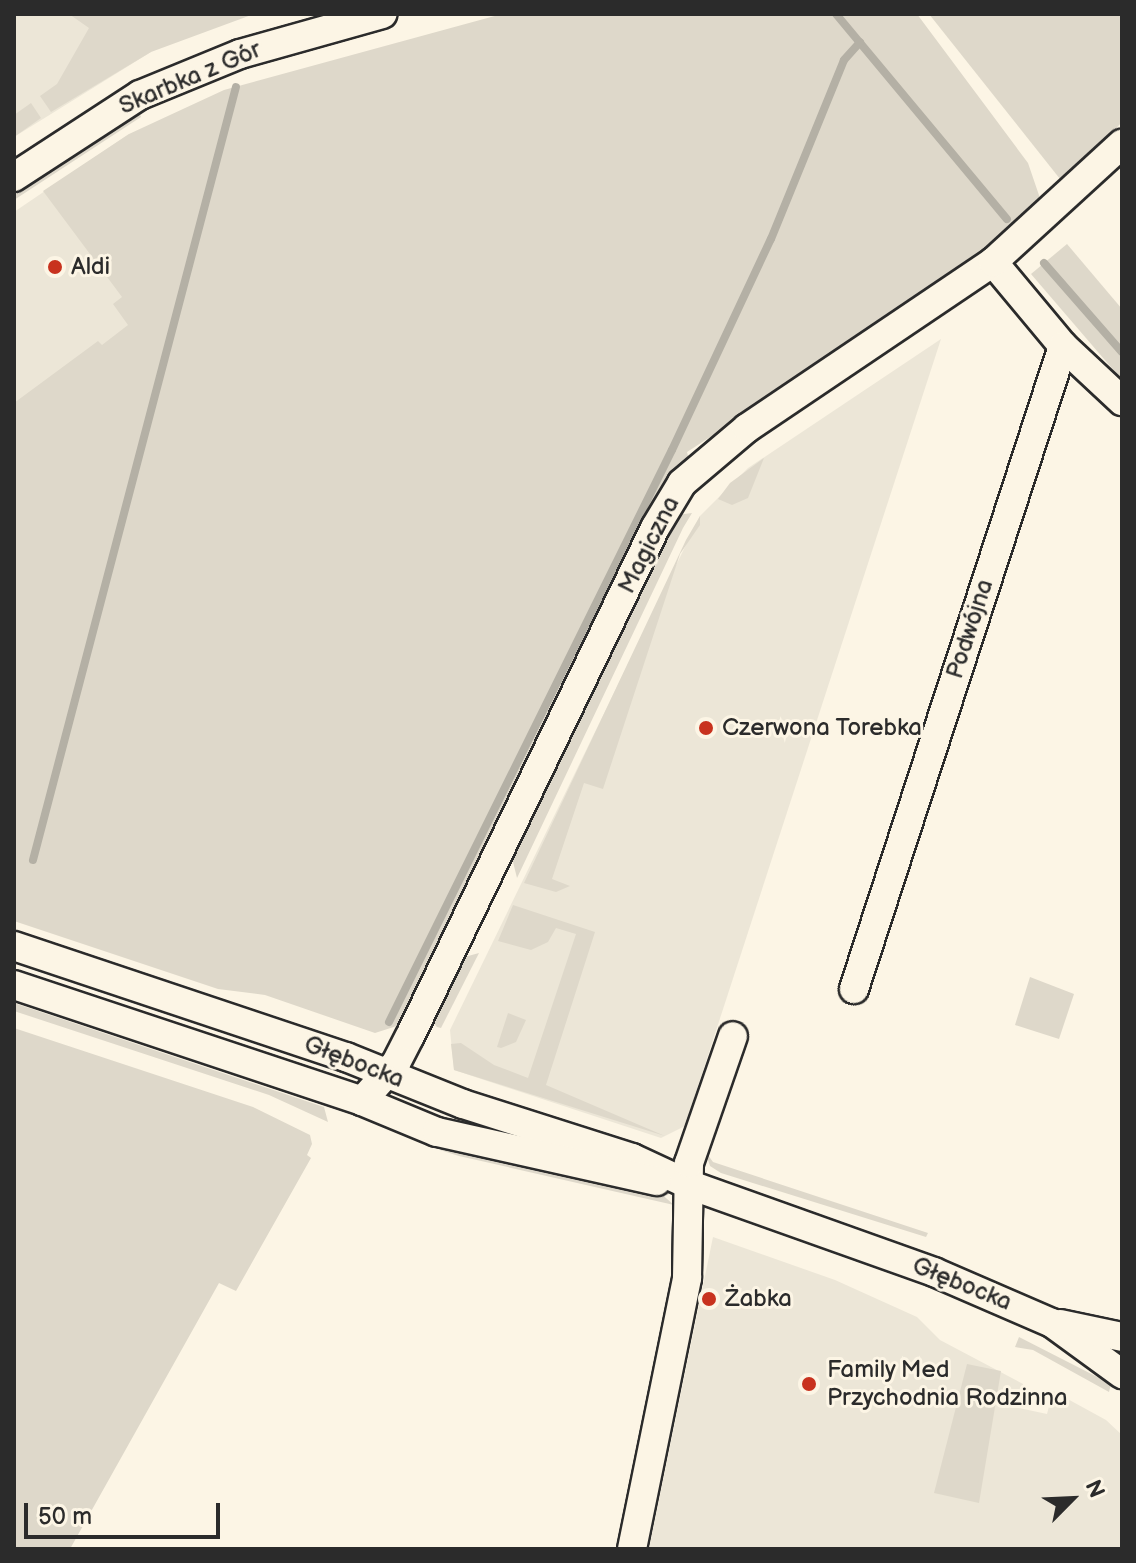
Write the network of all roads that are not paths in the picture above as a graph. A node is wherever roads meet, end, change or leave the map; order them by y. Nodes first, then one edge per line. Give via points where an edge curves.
1 (382, 14) edge
2 (1122, 144) edge
3 (14, 177) edge
4 (993, 262) junction
5 (1063, 346) junction
6 (1122, 401) edge
7 (14, 946) edge
8 (14, 985) edge
9 (854, 989) dead end
10 (733, 1036) dead end
11 (386, 1073) junction
12 (362, 1101) junction
13 (690, 1185) junction
14 (1052, 1323) junction
15 (1122, 1337) edge
16 (1122, 1374) edge
17 (632, 1549) edge

1 - 3 street, Skarbka z Gór via 240,54 140,95
2 - 4 street, Magiczna
4 - 5 street
4 - 11 street, Magiczna via 747,428 682,483 655,528 410,1036
5 - 6 street
5 - 9 street, Podwójna
7 - 11 street, Głębocka
8 - 12 street, Głębocka
10 - 13 street via 689,1163
11 - 12 street, Magiczna
11 - 13 street, Głębocka via 463,1104 632,1158
12 - 13 street, Głębocka via 462,1139
13 - 14 street, Głębocka via 880,1251
13 - 17 street via 687,1278
14 - 15 street, Głębocka
14 - 16 street, Głębocka

